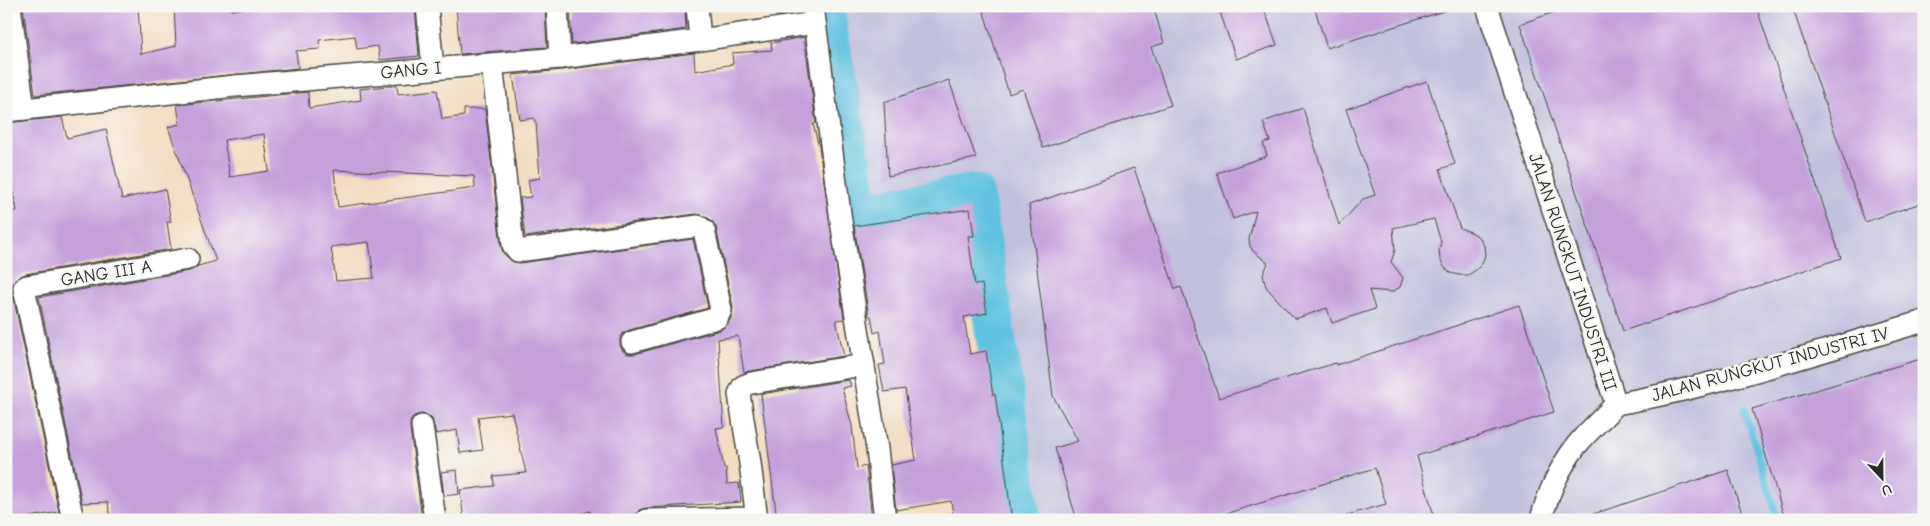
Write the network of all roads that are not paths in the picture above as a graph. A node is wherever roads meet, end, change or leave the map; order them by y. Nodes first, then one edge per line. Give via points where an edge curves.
1 (10, 6) edge
2 (427, 6) edge
3 (558, 6) edge
4 (697, 6) edge
5 (1487, 6) edge
6 (814, 15) edge
7 (700, 40) junction
8 (560, 58) junction
9 (492, 64) junction
10 (433, 68) junction
11 (15, 110) edge
12 (188, 259) dead end
13 (1924, 321) edge
14 (632, 342) dead end
15 (864, 365) junction
16 (1616, 404) junction
17 (422, 426) dead end
18 (756, 519) edge
19 (72, 520) edge
20 (435, 520) edge
21 (646, 520) edge
22 (885, 520) edge
23 (1541, 520) edge

1 - 11 street
2 - 10 street
3 - 8 street
4 - 7 street
5 - 16 street, JALAN RUNGKUT INDUSTRI III
6 - 7 street, GANG I
6 - 15 street
7 - 8 street, GANG I
8 - 9 street, GANG I
9 - 10 street, GANG I
9 - 14 street via 514,245 518,251 698,226 704,230 721,310 717,318
10 - 11 street, GANG I
12 - 19 street, GANG III A via 24,288
13 - 16 street, JALAN RUNGKUT INDUSTRI IV via 1749,373
15 - 18 street via 743,386 739,394
15 - 22 street
16 - 23 street, JALAN RUNGKUT INDUSTRI III via 1576,446 1559,474
17 - 20 street
18 - 21 street

